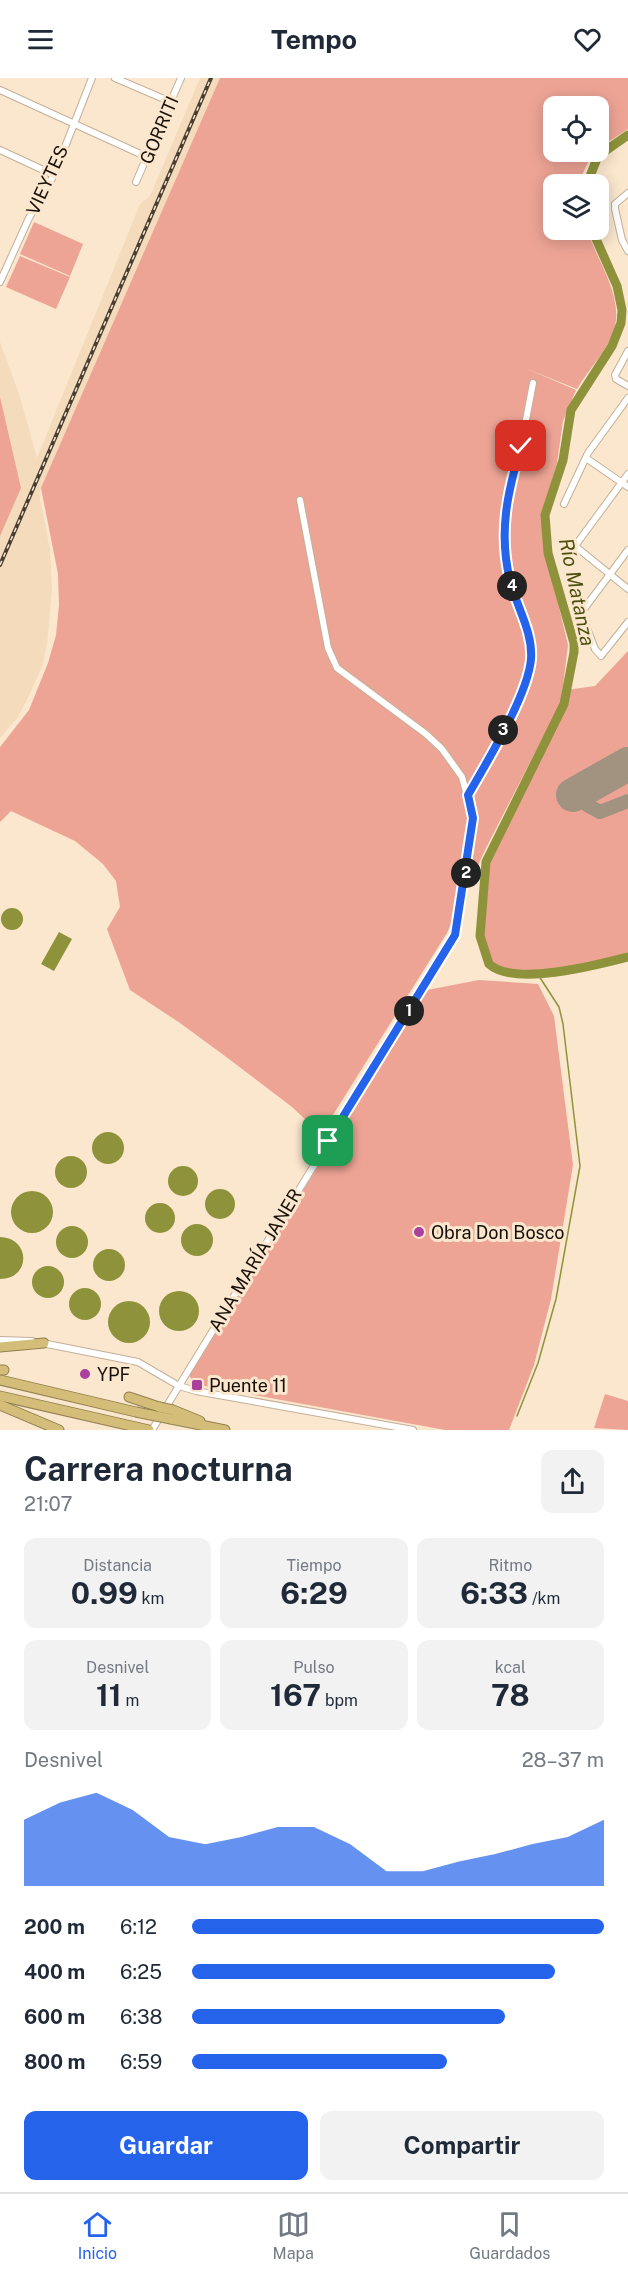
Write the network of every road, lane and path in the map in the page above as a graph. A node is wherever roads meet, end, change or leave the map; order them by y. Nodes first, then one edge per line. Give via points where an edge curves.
1 (92, 78) edge
2 (115, 78) edge
3 (181, 78) edge
4 (0, 90) edge
5 (171, 102) junction
6 (72, 122) junction
7 (0, 150) edge
8 (147, 157) junction
9 (54, 175) junction
10 (136, 182) dead end
11 (628, 193) edge
12 (628, 251) edge
13 (0, 282) edge
14 (628, 351) edge
15 (534, 383) dead end
16 (628, 386) edge
17 (628, 398) edge
18 (586, 458) junction
19 (628, 474) edge
20 (622, 482) junction
21 (628, 487) edge
22 (300, 500) dead end
23 (564, 504) dead end
24 (628, 550) edge
25 (610, 574) junction
26 (628, 589) edge
27 (628, 622) edge
28 (468, 795) junction
29 (0, 1340) edge
30 (44, 1343) junction
31 (0, 1347) edge
32 (0, 1380) edge
33 (178, 1386) junction
34 (0, 1396) edge
35 (129, 1397) dead end
36 (0, 1404) edge
37 (172, 1415) junction
38 (59, 1430) edge
39 (151, 1430) edge
40 (223, 1430) edge
41 (413, 1430) edge

1 - 6 street, VIEYTES
2 - 5 street
3 - 5 street, GORRITI
4 - 6 street
5 - 8 street, GORRITI
6 - 8 street
6 - 9 street, VIEYTES
7 - 9 street
8 - 10 street, GORRITI
9 - 13 street, VIEYTES
11 - 12 street via 615,206
14 - 16 street via 615,375
15 - 28 street via 504,516 509,580 530,638 531,658 521,693
17 - 18 street
18 - 20 street
18 - 23 street
19 - 20 street
20 - 21 street
20 - 25 street via 575,546
22 - 28 street, ANA MARÍA JANER via 328,648 337,668 442,749 462,777
24 - 25 street
25 - 26 street
25 - 27 street via 581,617 601,656
28 - 33 street, ANA MARÍA JANER via 473,818 452,942
29 - 30 street
30 - 31 highway
30 - 33 street via 138,1362
32 - 37 highway, bridge via 136,1412
33 - 39 street, ANA MARÍA JANER
33 - 41 street
34 - 39 highway
35 - 37 highway, bridge
36 - 38 highway
37 - 40 highway

